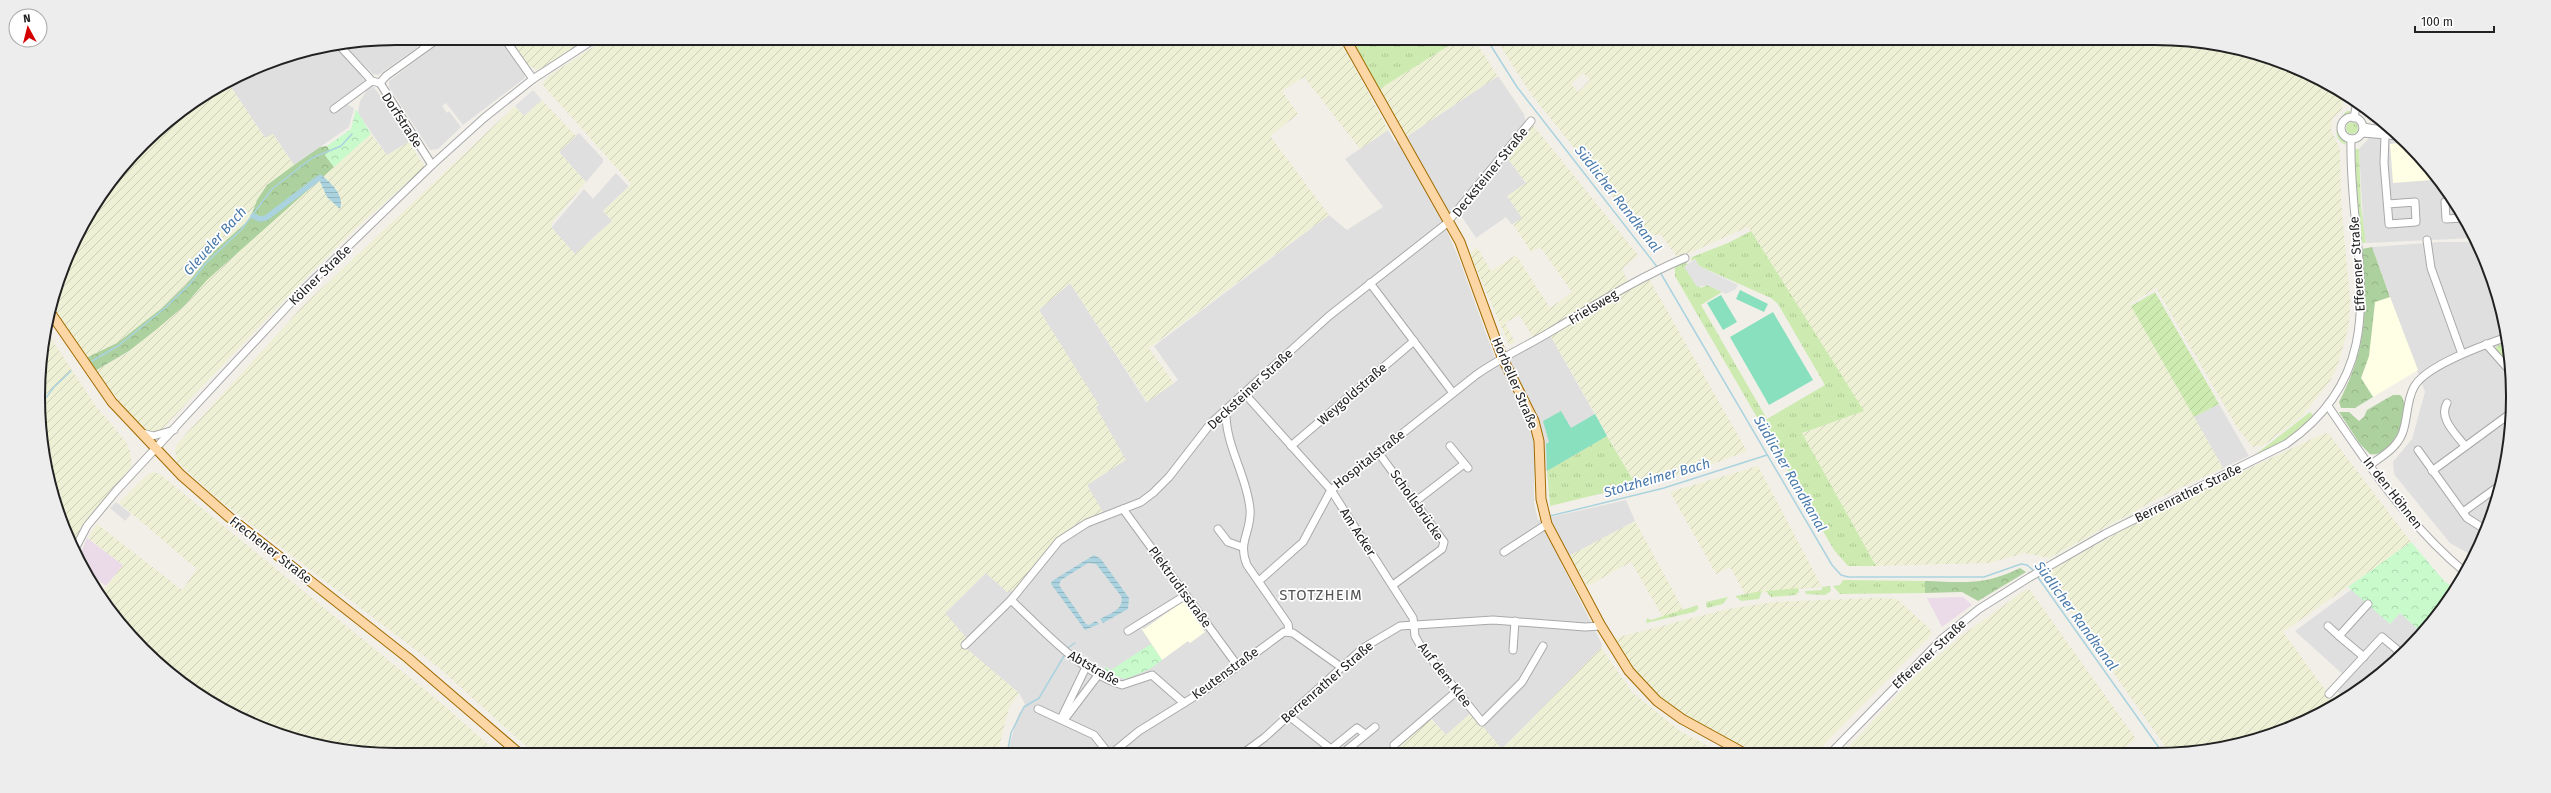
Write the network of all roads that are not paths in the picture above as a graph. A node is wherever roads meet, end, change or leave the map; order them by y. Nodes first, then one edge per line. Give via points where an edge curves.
1 (428, 45) edge
2 (509, 45) edge
3 (585, 45) edge
4 (1348, 45) edge
5 (425, 47) joint
6 (343, 49) edge
7 (533, 79) junction
8 (372, 81) junction
9 (380, 83) junction
10 (2356, 108) edge
11 (334, 110) dead end
12 (2354, 118) junction
13 (1532, 121) dead end
14 (2362, 130) junction
15 (2385, 131) edge
16 (2386, 136) junction
17 (2390, 136) edge
18 (2351, 139) junction
19 (432, 165) junction
20 (2447, 201) edge
21 (2388, 204) junction
22 (2457, 218) edge
23 (1450, 221) junction
24 (2427, 240) dead end
25 (1684, 258) dead end
26 (1370, 283) junction
27 (54, 318) edge
28 (2501, 339) edge
29 (1414, 341) junction
30 (2486, 344) junction
31 (2462, 354) junction
32 (1502, 357) junction
33 (2504, 364) edge
34 (1453, 393) junction
35 (1245, 394) junction
36 (2448, 403) dead end
37 (2328, 406) junction
38 (1226, 411) junction
39 (2505, 417) edge
40 (1212, 423) junction
41 (174, 430) junction
42 (1226, 431) junction
43 (139, 433) junction
44 (1291, 446) junction
45 (1450, 446) dead end
46 (2465, 446) junction
47 (155, 450) junction
48 (2418, 450) dead end
49 (1378, 452) junction
50 (2370, 465) junction
51 (2432, 470) junction
52 (1331, 490) junction
53 (2493, 490) edge
54 (1416, 501) junction
55 (1123, 509) junction
56 (2463, 512) junction
57 (1547, 524) junction
58 (2481, 526) edge
59 (1218, 529) dead end
60 (78, 544) edge
61 (1242, 547) junction
62 (1504, 552) dead end
63 (2461, 569) edge
64 (2041, 571) joint
65 (1259, 581) junction
66 (1393, 585) junction
67 (1186, 595) junction
68 (1011, 600) junction
69 (2368, 604) dead end
70 (1515, 621) junction
71 (1413, 624) junction
72 (1601, 626) junction
73 (2328, 626) dead end
74 (1128, 631) dead end
75 (1289, 632) junction
76 (2340, 636) junction
77 (965, 645) dead end
78 (1543, 646) dead end
79 (1513, 650) dead end
80 (2398, 650) edge
81 (2364, 657) junction
82 (1087, 665) junction
83 (1237, 665) junction
84 (1341, 667) junction
85 (1099, 674) junction
86 (1457, 691) junction
87 (2330, 694) dead end
88 (1184, 703) junction
89 (1038, 709) dead end
90 (1289, 716) junction
91 (1063, 720) junction
92 (1375, 727) dead end
93 (1365, 734) junction
94 (1394, 745) dead end
95 (513, 748) edge
96 (1105, 748) edge
97 (1118, 748) edge
98 (1251, 748) edge
99 (1329, 748) edge
100 (1336, 748) edge
101 (1349, 748) edge
102 (1735, 748) edge
103 (1836, 748) edge

1 - 5 street
2 - 7 street
3 - 7 street, Kölner Straße
4 - 23 main road, Horbeller Straße via 1364,76
5 - 9 street
6 - 8 street, Dorfstraße
7 - 19 street, Kölner Straße via 484,118
8 - 9 street, Dorfstraße
8 - 11 street
9 - 19 street, Dorfstraße
10 - 12 street
12 - 14 street via 2359,120
12 - 18 street via 2348,118 2342,125 2343,134
13 - 23 street, Decksteiner Straße
14 - 15 street
14 - 16 street
14 - 18 street via 2356,138
16 - 17 street
16 - 21 street via 2384,163
18 - 37 street, Efferener Straße via 2352,190 2361,287 2359,332 2348,373
19 - 41 street, Kölner Straße via 302,290
20 - 22 street via 2444,202 2446,219
21 - 21 street via 2389,224 2416,222 2415,202
23 - 26 street, Decksteiner Straße
23 - 32 main road, Horbeller Straße via 1469,264
24 - 31 street via 2431,268
25 - 32 street, Frielsweg via 1651,273
26 - 29 street
26 - 35 street, Decksteiner Straße via 1329,316
27 - 43 main road, Frechener Straße via 103,390
28 - 30 street
29 - 34 street
29 - 44 street, Weygoldstraße
30 - 31 street
30 - 33 street
31 - 50 street via 2417,382 2408,401 2402,435 2391,450
32 - 34 street, Hospitalstraße
32 - 57 main road, Horbeller Straße via 1529,409 1537,432 1542,499
34 - 49 street, Hospitalstraße
35 - 38 street, Decksteiner Straße
35 - 44 street, Am Acker
36 - 46 street via 2444,408 2445,418
37 - 50 street, In den Höhnen
37 - 64 street, Berrenrather Straße via 2308,427 2286,444 2145,513
38 - 40 street, Decksteiner Straße
38 - 42 street
39 - 46 street
40 - 42 street
40 - 55 street, Decksteiner Straße via 1158,488 1141,502
41 - 43 street via 153,436
41 - 47 street, Kölner Straße
42 - 61 street via 1250,508 1248,528
43 - 47 main road, Frechener Straße
44 - 52 street, Am Acker
45 - 54 street via 1466,466
46 - 51 street
47 - 60 street, Kölner Straße via 98,513
47 - 95 main road, Frechener Straße via 229,517 408,658
48 - 51 street
49 - 52 street, Hospitalstraße
49 - 54 street, Schollsbrücke
50 - 63 street, In den Höhnen via 2411,518 2446,557
51 - 56 street
52 - 65 street, Hospitalstraße via 1303,542
52 - 66 street, Am Acker
53 - 56 street
54 - 66 street, Schollsbrücke via 1443,538 1444,546
55 - 67 street, Plektrudisstraße
55 - 68 street, Decksteiner Straße via 1087,523 1059,541
56 - 58 street
57 - 62 street
57 - 72 main road, Horbeller Straße
59 - 61 street via 1228,542
61 - 65 street via 1247,566
64 - 103 street, Efferener Straße via 1979,609 1942,638
65 - 75 street via 1288,624
66 - 71 street, Am Acker
67 - 74 street
67 - 83 street, Plektrudisstraße
68 - 77 street, Decksteiner Straße
68 - 82 street, Abtstraße via 1058,646
69 - 76 street
70 - 71 street, Berrenrather Straße
70 - 72 street, Berrenrather Straße
70 - 79 street
71 - 84 street, Berrenrather Straße via 1400,626 1375,639
71 - 86 street, Auf dem Klee via 1415,636 1420,644
72 - 102 main road, Horbeller Straße via 1629,671 1657,701 1682,719
73 - 76 street
75 - 83 street, Keutenstraße via 1284,632
75 - 84 street
76 - 81 street
78 - 86 street, Auf dem Klee via 1522,682 1482,722
80 - 81 street via 2382,637
81 - 87 street
82 - 85 street, Abtstraße
82 - 91 street
83 - 88 street, Keutenstraße
84 - 90 street, Berrenrather Straße
85 - 88 street, Abtstraße via 1122,685 1152,675
85 - 91 street
86 - 94 street
88 - 97 street, Keutenstraße via 1139,731
89 - 91 street
90 - 98 street, Berrenrather Straße
90 - 99 street
91 - 96 street via 1094,735
92 - 93 street
93 - 100 street via 1357,728
93 - 101 street

